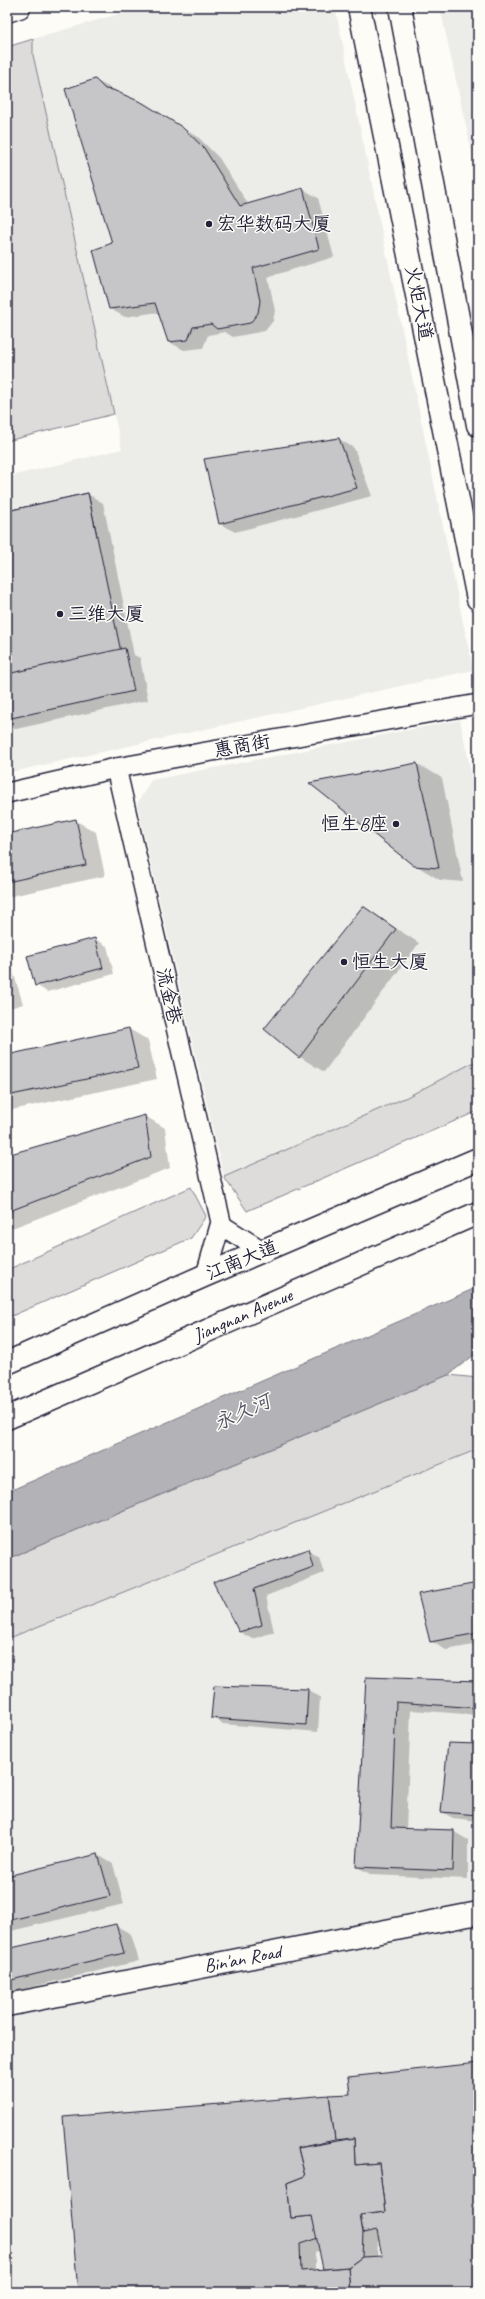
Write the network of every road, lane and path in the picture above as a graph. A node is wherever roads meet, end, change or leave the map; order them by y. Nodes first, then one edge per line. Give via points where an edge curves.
1 (20, 7) edge
2 (359, 7) edge
3 (400, 7) edge
4 (7, 10) edge
5 (478, 424) edge
6 (478, 599) edge
7 (478, 704) edge
8 (116, 768) junction
9 (7, 793) edge
10 (478, 1160) edge
11 (478, 1213) edge
12 (221, 1225) junction
13 (264, 1252) junction
14 (206, 1275) junction
15 (7, 1363) edge
16 (7, 1418) edge
17 (478, 1913) edge
18 (7, 2005) edge

1 - 4 main road
2 - 6 main road, 火炬大道
3 - 5 main road, 火炬大道
7 - 8 street, 惠商街
8 - 9 street, 惠商街
8 - 12 street, 流金巷
10 - 13 main road, 江南大道
11 - 16 main road, Jiangnan Avenue
12 - 13 street
12 - 14 street, 流金巷
13 - 14 main road, 江南大道
14 - 15 main road, 江南大道
17 - 18 main road, Bin'an Road

